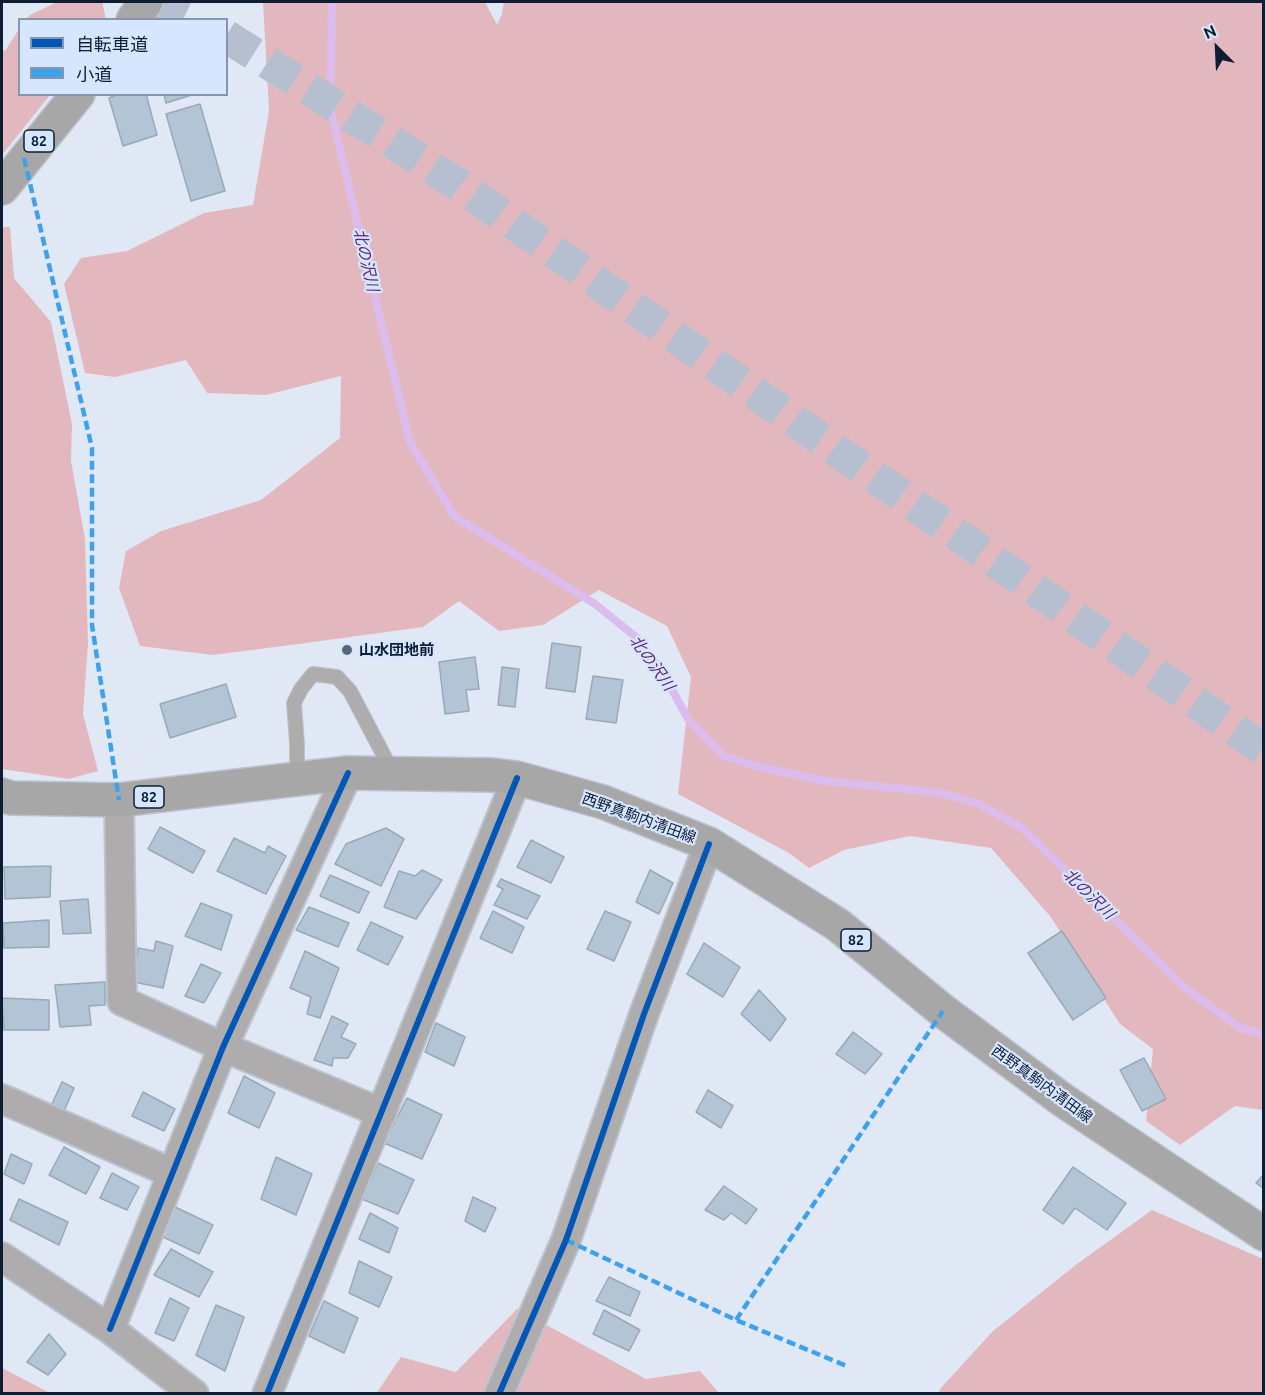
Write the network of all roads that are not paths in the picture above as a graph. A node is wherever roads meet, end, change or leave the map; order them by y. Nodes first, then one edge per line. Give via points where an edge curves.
1 (146, 2) edge
2 (134, 18) edge
3 (76, 96) edge
4 (2, 188) edge
5 (348, 773) junction
6 (393, 774) junction
7 (517, 778) junction
8 (297, 779) junction
9 (2, 795) edge
10 (119, 800) junction
11 (709, 844) junction
12 (223, 1047) junction
13 (2, 1099) edge
14 (382, 1113) junction
15 (172, 1173) junction
16 (1263, 1234) edge
17 (2, 1257) edge
18 (110, 1329) junction
19 (194, 1394) edge
20 (267, 1394) edge
21 (500, 1394) edge

1 - 2 main road
3 - 4 main road, 82
5 - 6 main road, 西野真駒内清田線 / 82
5 - 8 main road, 西野真駒内清田線 / 82
5 - 12 street
6 - 7 main road, 西野真駒内清田線 / 82
6 - 8 lane via 350,691 337,677 313,674 294,703
7 - 11 main road, 西野真駒内清田線 / 82 via 603,802
7 - 14 street
8 - 10 main road, 西野真駒内清田線 / 82
9 - 10 main road, 西野真駒内清田線 / 82
10 - 12 street via 122,1001
11 - 16 main road, 西野真駒内清田線 / 82 via 838,925 943,1011 1064,1101
11 - 21 street via 644,1014 566,1240
12 - 14 street
12 - 15 street
13 - 15 street
14 - 20 street
15 - 18 street
17 - 18 street
18 - 19 street

